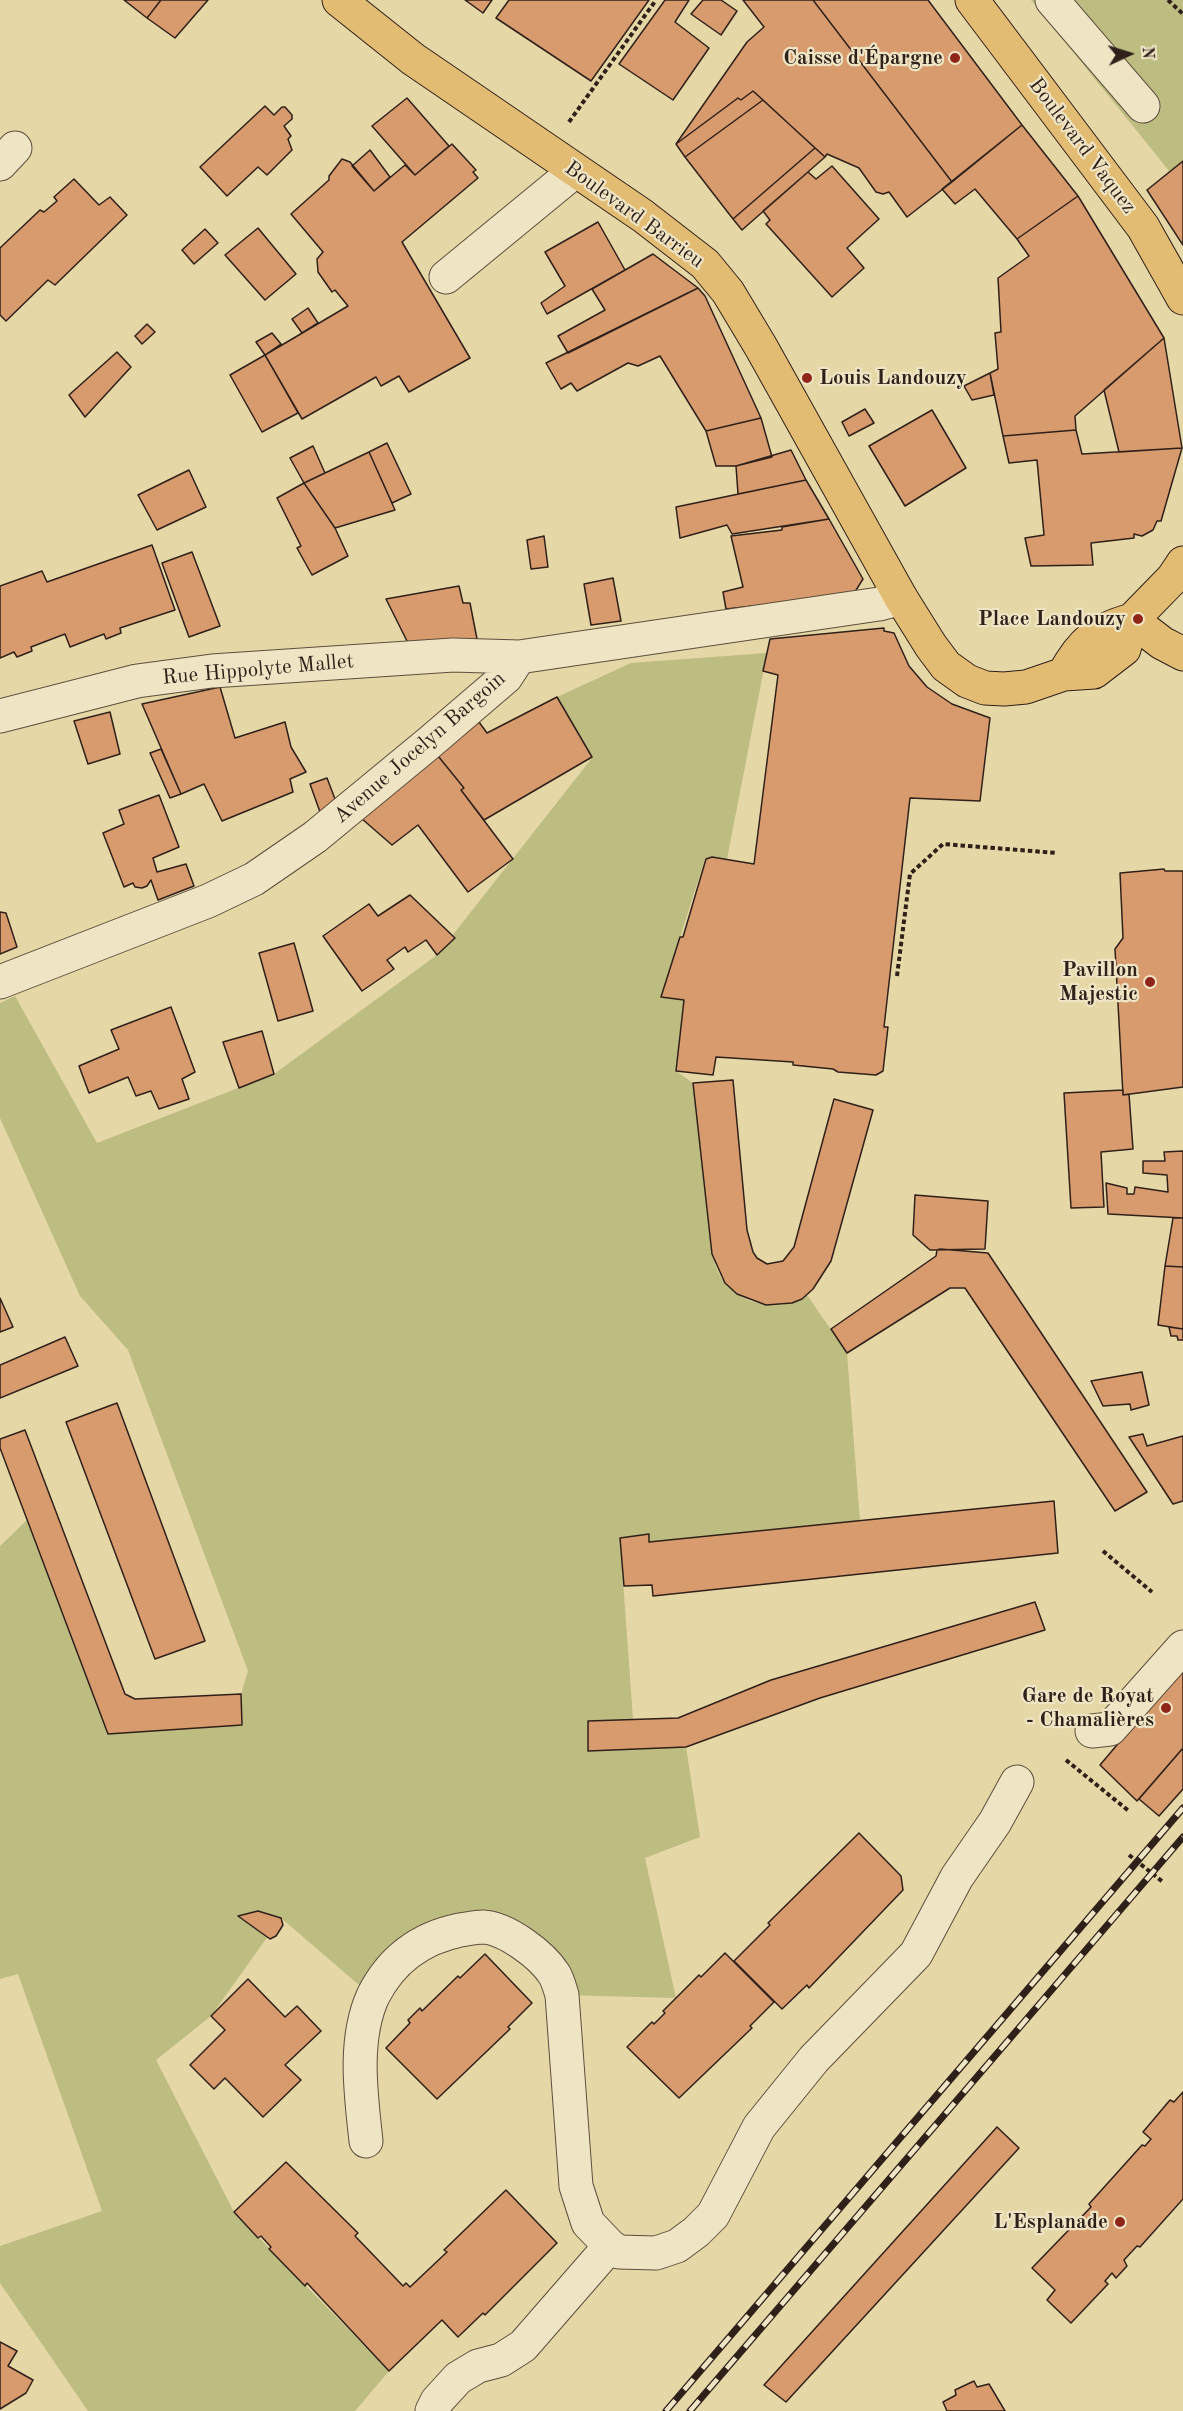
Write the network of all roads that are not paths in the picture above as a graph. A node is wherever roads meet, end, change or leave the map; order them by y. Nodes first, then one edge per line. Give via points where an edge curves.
1 (339, 0) edge
2 (972, 0) edge
3 (1052, 0) edge
4 (1143, 106) dead end
5 (575, 171) junction
6 (446, 277) dead end
7 (1183, 298) edge
8 (1183, 563) edge
9 (901, 598) junction
10 (1132, 620) junction
11 (1183, 654) edge
12 (519, 657) junction
13 (0, 716) edge
14 (0, 982) edge
15 (1183, 1647) edge
16 (1092, 1731) dead end
17 (1017, 1782) dead end
18 (366, 2141) dead end
19 (610, 2246) junction
20 (432, 2411) edge

1 - 5 main road, Boulevard Barrieu via 413,59
2 - 7 main road, Boulevard Vaquez via 1143,227
3 - 4 street
5 - 6 street
5 - 9 main road, Boulevard Barrieu via 677,241 705,264 728,292
8 - 10 main road
9 - 10 main road, Boulevard Barrieu via 946,666 967,681 986,688 1026,687 1064,674 1094,672 1124,649
9 - 12 street, Avenue Jocelyn Bargoin
10 - 11 main road
12 - 13 street, Rue Hippolyte Mallet via 453,655 212,671 137,681
12 - 14 street, Avenue Jocelyn Bargoin via 506,677 460,717 315,837 254,879 208,901
15 - 16 street via 1110,1729
17 - 19 street via 957,1877 916,1954 814,2059 759,2127 713,2215 677,2246 657,2253 619,2252
18 - 19 street via 363,2028 373,1997 390,1968 414,1947 441,1934 484,1927 510,1935 555,1974 562,1995 576,2186 588,2223
19 - 20 street via 522,2346 501,2360 478,2366 458,2378

